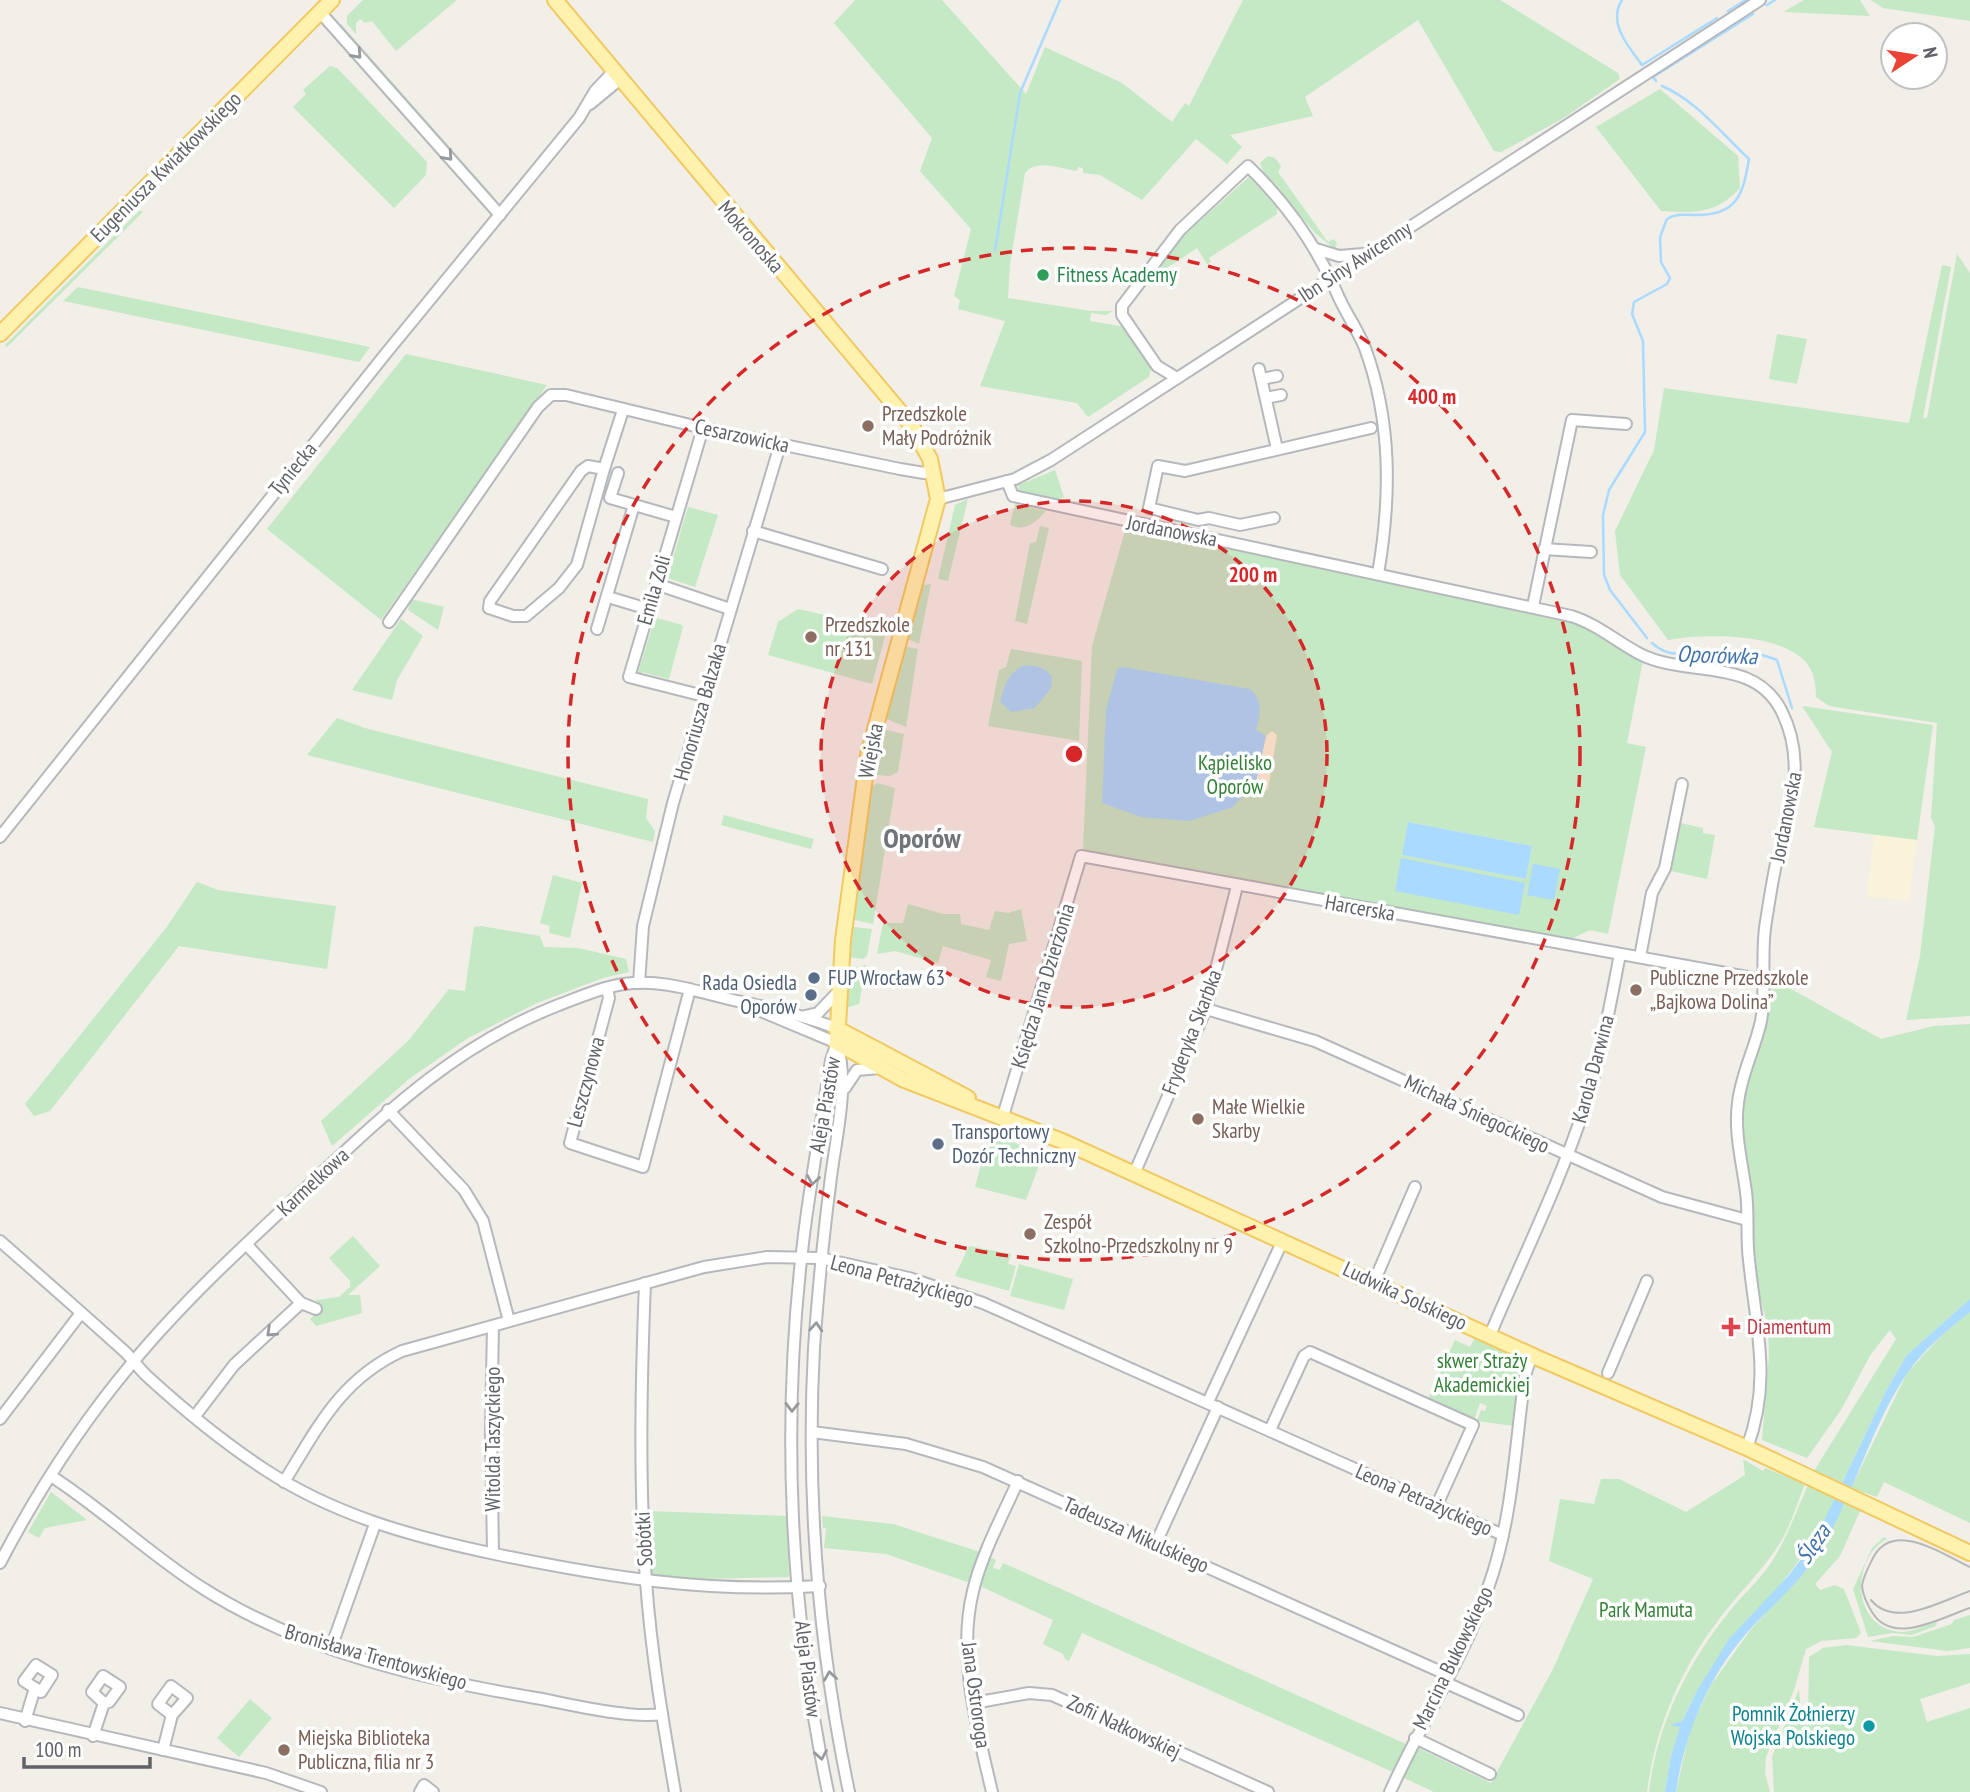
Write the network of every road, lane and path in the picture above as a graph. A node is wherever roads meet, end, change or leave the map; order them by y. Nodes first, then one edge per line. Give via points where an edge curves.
1 (332, 0) edge
2 (555, 0) edge
3 (1760, 0) edge
4 (320, 12) junction
5 (616, 76) junction
6 (500, 215) junction
7 (1316, 249) junction
8 (1370, 253) junction
9 (1332, 277) junction
10 (0, 334) edge
11 (1157, 366) junction
12 (1277, 376) dead end
13 (1177, 378) junction
14 (1156, 391) junction
15 (1281, 395) dead end
16 (1266, 398) junction
17 (623, 410) junction
18 (1623, 423) dead end
19 (703, 428) junction
20 (1371, 428) dead end
21 (779, 444) junction
22 (1277, 449) junction
23 (604, 468) junction
24 (618, 473) dead end
25 (935, 475) junction
26 (1007, 481) junction
27 (938, 499) junction
28 (634, 505) junction
29 (676, 517) junction
30 (1275, 518) dead end
31 (753, 531) junction
32 (1544, 549) junction
33 (1591, 552) dead end
34 (882, 569) dead end
35 (1378, 574) junction
36 (656, 583) junction
37 (608, 597) junction
38 (1533, 606) junction
39 (648, 609) junction
40 (730, 609) junction
41 (389, 622) dead end
42 (597, 629) dead end
43 (704, 696) junction
44 (1682, 784) dead end
45 (0, 836) edge
46 (1081, 856) joint
47 (1237, 886) junction
48 (1620, 954) junction
49 (1640, 957) junction
50 (1764, 979) junction
51 (639, 983) junction
52 (607, 988) junction
53 (690, 989) junction
54 (838, 992) junction
55 (744, 1002) junction
56 (1206, 1009) junction
57 (805, 1016) junction
58 (837, 1036) junction
59 (885, 1069) junction
60 (842, 1094) junction
61 (388, 1110) junction
62 (998, 1114) junction
63 (1567, 1156) junction
64 (1134, 1174) junction
65 (1415, 1187) dead end
66 (1747, 1220) junction
67 (1283, 1240) junction
68 (0, 1241) edge
69 (247, 1245) junction
70 (802, 1257) junction
71 (821, 1258) junction
72 (1374, 1282) junction
73 (1647, 1282) dead end
74 (645, 1283) junction
75 (301, 1303) junction
76 (316, 1309) dead end
77 (81, 1313) junction
78 (509, 1321) junction
79 (493, 1325) junction
80 (1490, 1335) junction
81 (1532, 1355) junction
82 (133, 1362) junction
83 (1608, 1373) dead end
84 (1213, 1404) junction
85 (195, 1416) junction
86 (0, 1419) edge
87 (1270, 1430) junction
88 (812, 1432) junction
89 (1747, 1448) junction
90 (51, 1476) junction
91 (1018, 1481) junction
92 (284, 1482) junction
93 (1437, 1505) junction
94 (375, 1524) junction
95 (1503, 1535) junction
96 (1156, 1543) junction
97 (493, 1553) junction
98 (1970, 1553) edge
99 (0, 1563) edge
100 (646, 1581) junction
101 (820, 1586) junction
102 (798, 1587) junction
103 (331, 1648) junction
104 (1446, 1678) junction
105 (35, 1688) dead end
106 (104, 1703) dead end
107 (974, 1703) junction
108 (0, 1713) edge
109 (172, 1714) dead end
110 (662, 1714) junction
111 (1518, 1715) dead end
112 (25, 1721) junction
113 (93, 1736) junction
114 (1415, 1738) junction
115 (163, 1750) junction
116 (1490, 1774) dead end
117 (321, 1792) edge
118 (420, 1792) edge
119 (433, 1792) edge
120 (675, 1792) edge
121 (828, 1792) edge
122 (849, 1792) edge
123 (992, 1792) edge
124 (1268, 1792) edge
125 (1390, 1792) edge

1 - 4 main road, Eugeniusza Kwiatkowskiego
2 - 5 main road, Mokronoska
3 - 8 street, Ibn Siny Awicenny
4 -> 6 street
4 - 10 main road, Eugeniusza Kwiatkowskiego
5 - 6 street, Tyniecka via 595,91 590,104
5 - 25 main road, Mokronoska via 912,426
6 - 45 street, Tyniecka
7 - 8 street via 1339,256
7 - 9 street
7 - 11 street via 1248,166 1180,230 1122,306 1122,315
8 - 9 street, Ibn Siny Awicenny
9 - 13 street, Ibn Siny Awicenny
9 - 35 street via 1366,351 1384,425 1387,500
11 - 13 street
11 - 14 street
12 - 16 street via 1260,374
13 - 14 street, Ibn Siny Awicenny
14 - 26 street, Ibn Siny Awicenny via 1051,460
15 - 16 street
16 - 22 street
17 - 19 street, Cesarzowicka
17 - 23 street
17 - 41 street, Cesarzowicka via 551,395 538,407
18 - 32 street via 1572,420
19 - 21 street, Cesarzowicka
19 - 29 street, Emila Zoli
20 - 22 street
21 - 25 street, Cesarzowicka
21 - 31 street, Honoriusza Balzaka
22 - 30 street via 1185,471 1158,466 1149,508 1240,525
23 - 23 street via 588,466 581,471 489,601 489,608 526,615 559,588 576,565
24 - 28 street via 610,498
25 - 27 main road, Wiejska
26 - 27 street, Ibn Siny Awicenny
26 - 35 street, Jordanowska via 1013,496
27 - 54 main road, Wiejska via 868,755
28 - 29 street
28 - 37 street
29 - 36 street, Emila Zoli
31 - 34 street
31 - 40 street, Honoriusza Balzaka
32 - 33 street
32 - 38 street
35 - 38 street, Jordanowska
36 - 39 street, Emila Zoli
36 - 40 street
37 - 39 street
37 - 42 street
38 - 50 street, Jordanowska via 1579,618 1647,657 1737,673 1765,688 1782,711 1797,768 1765,924
39 - 43 street, Emila Zoli via 629,677
40 - 43 street, Honoriusza Balzaka
43 - 51 street, Honoriusza Balzaka via 643,926
44 - 49 street
46 - 47 street, Harcerska
46 - 62 street, Księdza Jana Dzierżonia
47 - 48 street, Harcerska
47 - 56 street, Fryderyka Skarbka
48 - 49 street, Harcerska
48 - 63 street, Karola Darwina via 1599,1058
49 - 50 street, Harcerska
50 - 66 street, Jordanowska via 1760,1026 1737,1105
51 - 52 street, Karmelkowa
51 - 53 street, Karmelkowa
52 - 53 street, Leszczynowa via 570,1143 643,1167
52 - 61 street, Karmelkowa via 491,1037 444,1065
53 - 55 street, Karmelkowa
54 - 57 street via 818,1013
54 - 58 main road, Wiejska
55 - 57 street, Karmelkowa
55 - 58 street, Karmelkowa
56 - 63 street, Michała Śniegockiego via 1315,1041
56 - 64 street, Fryderyka Skarbka
57 - 58 street, Karmelkowa
58 - 59 main road, Ludwika Solskiego
58 - 60 street, Aleja Piastów
58 - 62 main road, Ludwika Solskiego
58 -> 70 street, Aleja Piastów
59 - 60 street via 860,1068
59 - 62 main road, Ludwika Solskiego
60 - 71 street, Aleja Piastów
61 - 69 street, Karmelkowa
61 - 78 street via 464,1190 483,1221
62 - 64 main road, Ludwika Solskiego
63 - 66 street, Michała Śniegockiego via 1687,1207
63 - 80 street, Karola Darwina
64 - 67 main road, Ludwika Solskiego
65 - 72 street
66 - 89 street, Jordanowska via 1762,1350 1760,1396
67 - 72 main road, Ludwika Solskiego
67 - 84 street
68 - 77 street
69 - 75 street
69 - 82 street, Karmelkowa
70 - 71 street, Leona Petrażyckiego
70 - 74 street, Leona Petrażyckiego via 737,1261
70 -> 102 street, Aleja Piastów via 792,1431
71 - 84 street, Leona Petrażyckiego via 961,1295
88 -> 71 street, Aleja Piastów
72 - 80 main road, Ludwika Solskiego
73 - 83 street
74 - 78 street, Leona Petrażyckiego
74 - 100 street, Sobótki via 641,1448
75 - 76 street
75 -> 85 street via 234,1365
77 - 82 street
77 - 86 street
78 - 79 street, Leona Petrażyckiego
79 - 92 street, Leona Petrażyckiego via 402,1351 374,1365 340,1395
79 - 97 street, Witolda Taszyckiego
80 - 81 main road, Ludwika Solskiego
81 - 89 main road, Ludwika Solskiego
81 - 95 street, Marcina Bukowskiego via 1525,1375
82 - 85 street
82 - 90 street, Karmelkowa
84 - 87 street, Leona Petrażyckiego
84 - 96 street
85 - 92 street
87 - 93 street, Leona Petrażyckiego
87 - 93 street via 1304,1356 1310,1352 1382,1384 1472,1425
88 - 91 street, Tadeusza Mikulskiego via 906,1444
88 - 101 street, Aleja Piastów
89 - 98 main road, Ludwika Solskiego
90 - 99 street, Karmelkowa
90 - 103 street, Bronisława Trentowskiego via 204,1589 273,1627
91 - 96 street, Tadeusza Mikulskiego
91 - 107 street, Jana Ostroroga via 973,1590 967,1648
92 - 94 street
93 - 95 street, Leona Petrażyckiego
94 - 97 street
94 - 103 street
95 - 104 street, Marcina Bukowskiego via 1489,1587
96 - 104 street, Tadeusza Mikulskiego
97 - 100 street
100 - 102 street
100 - 110 street, Sobótki
101 - 102 street
122 -> 101 street, Aleja Piastów
102 -> 121 street, Aleja Piastów
103 - 110 street, Bronisława Trentowskiego via 519,1695
104 - 111 street, Tadeusza Mikulskiego
104 - 114 street, Marcina Bukowskiego
105 - 112 street
106 - 113 street
107 - 123 street, Jana Ostroroga
107 - 124 street, Zofii Nałkowskiej via 1029,1693 1056,1696
108 - 112 street
109 - 115 street
110 - 120 street, Sobótki
112 - 113 street
113 - 115 street
114 - 116 street
114 - 125 street, Marcina Bukowskiego
115 - 117 street via 266,1773
118 - 119 street via 424,1785

